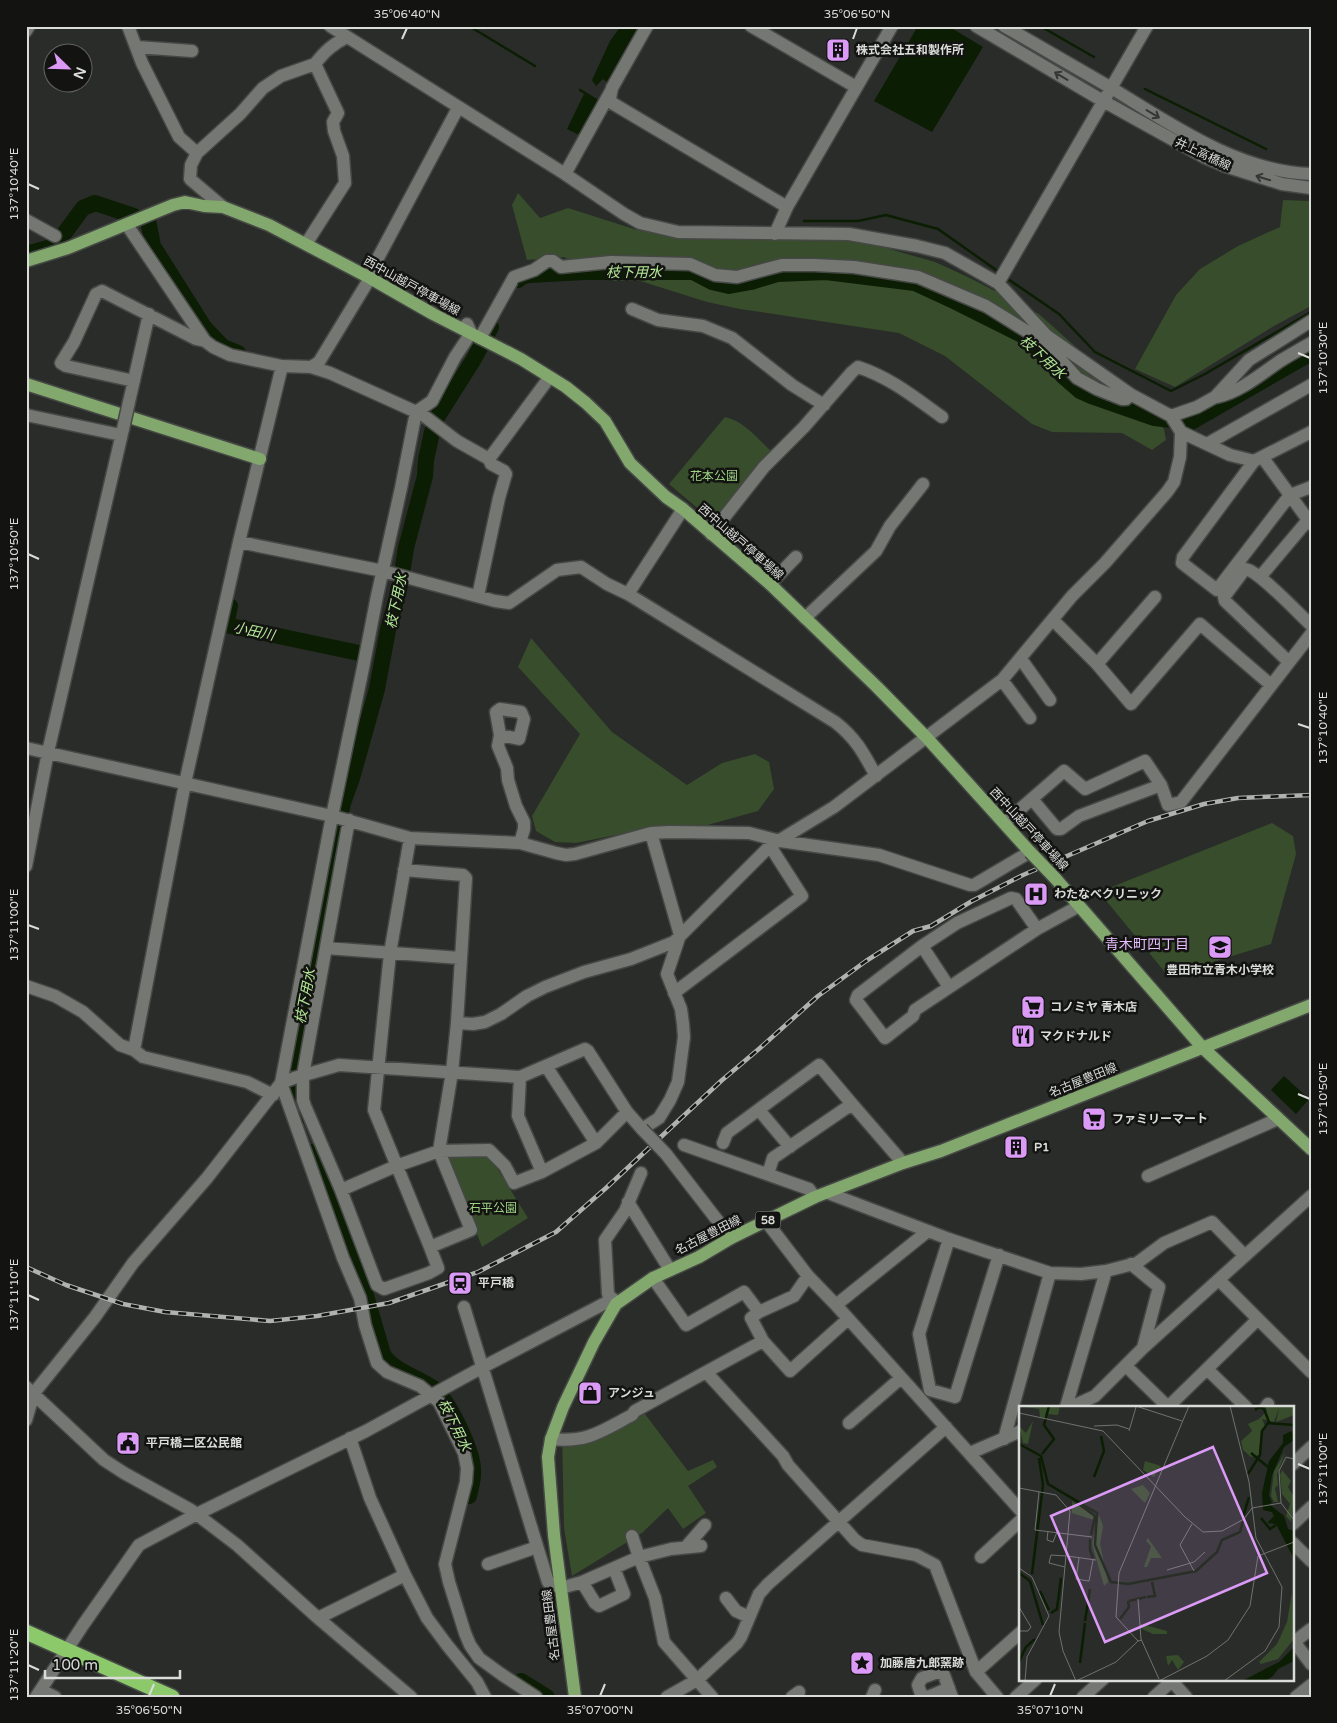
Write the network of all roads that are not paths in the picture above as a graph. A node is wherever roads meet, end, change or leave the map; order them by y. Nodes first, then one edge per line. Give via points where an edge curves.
1 (29, 26) edge
2 (128, 26) edge
3 (330, 26) edge
4 (647, 26) edge
5 (751, 26) edge
6 (892, 26) edge
7 (976, 26) edge
8 (1004, 26) edge
9 (1147, 26) edge
10 (26, 31) edge
11 (347, 37) junction
12 (137, 48) junction
13 (192, 51) dead end
14 (315, 64) junction
15 (856, 87) junction
16 (1111, 88) junction
17 (611, 91) junction
18 (1103, 101) junction
19 (458, 108) junction
20 (197, 153) junction
21 (565, 174) junction
22 (1311, 174) edge
23 (1311, 188) edge
24 (223, 207) junction
25 (787, 207) junction
26 (26, 220) edge
27 (127, 225) junction
28 (775, 234) junction
29 (54, 236) dead end
30 (306, 244) junction
31 (26, 261) edge
32 (370, 278) junction
33 (998, 283) junction
34 (632, 309) dead end
35 (148, 314) junction
36 (1311, 321) edge
37 (477, 335) junction
38 (206, 341) junction
39 (1311, 343) edge
40 (282, 366) junction
41 (311, 367) junction
42 (549, 378) junction
43 (134, 381) junction
44 (26, 384) edge
45 (1311, 385) edge
46 (1130, 394) junction
47 (1215, 397) junction
48 (824, 405) junction
49 (416, 412) junction
50 (26, 415) edge
51 (1171, 416) junction
52 (942, 417) dead end
53 (122, 432) junction
54 (1181, 432) junction
55 (1311, 432) edge
56 (1208, 444) junction
57 (260, 459) junction
58 (489, 459) junction
59 (1258, 460) junction
60 (923, 484) dead end
61 (1311, 487) edge
62 (1290, 495) junction
63 (682, 509) junction
64 (1310, 522) edge
65 (711, 534) junction
66 (239, 542) junction
67 (796, 557) dead end
68 (388, 572) junction
69 (1260, 577) junction
70 (770, 584) junction
71 (628, 594) junction
72 (478, 596) junction
73 (1155, 597) dead end
74 (805, 618) junction
75 (1053, 620) junction
76 (1311, 625) edge
77 (1308, 641) edge
78 (1021, 659) junction
79 (1289, 662) junction
80 (1097, 664) junction
81 (1002, 680) junction
82 (1271, 686) junction
83 (1050, 700) dead end
84 (1030, 718) dead end
85 (495, 735) dead end
86 (927, 738) junction
87 (26, 748) edge
88 (48, 752) junction
89 (876, 776) junction
90 (185, 783) junction
91 (1161, 785) junction
92 (1032, 799) junction
93 (339, 818) junction
94 (1004, 823) junction
95 (651, 833) junction
96 (410, 838) junction
97 (520, 843) junction
98 (775, 843) junction
99 (1030, 852) junction
100 (26, 866) edge
101 (404, 870) junction
102 (1079, 906) junction
103 (1037, 929) junction
104 (680, 935) junction
105 (922, 946) junction
106 (326, 948) junction
107 (390, 953) junction
108 (460, 958) junction
109 (26, 986) edge
110 (949, 987) junction
111 (674, 993) junction
112 (1311, 1005) edge
113 (457, 1023) junction
114 (1202, 1047) junction
115 (134, 1050) junction
116 (546, 1066) junction
117 (378, 1067) junction
118 (452, 1072) junction
119 (303, 1075) junction
120 (520, 1077) junction
121 (283, 1081) junction
122 (273, 1095) junction
123 (852, 1104) junction
124 (759, 1110) junction
125 (627, 1112) junction
126 (1278, 1119) junction
127 (642, 1130) junction
128 (596, 1143) junction
129 (723, 1143) dead end
130 (684, 1145) dead end
131 (790, 1147) junction
132 (1311, 1149) edge
133 (439, 1151) junction
134 (903, 1163) junction
135 (396, 1166) junction
136 (542, 1172) junction
137 (641, 1173) dead end
138 (768, 1174) junction
139 (1148, 1176) dead end
140 (341, 1190) junction
141 (828, 1193) junction
142 (1311, 1196) edge
143 (815, 1197) junction
144 (628, 1202) junction
145 (766, 1221) junction
146 (928, 1231) junction
147 (731, 1238) junction
148 (949, 1239) junction
149 (430, 1246) junction
150 (999, 1255) junction
151 (1245, 1256) junction
152 (1131, 1264) junction
153 (670, 1270) junction
154 (1106, 1271) junction
155 (1050, 1273) junction
156 (808, 1276) junction
157 (653, 1278) junction
158 (1219, 1280) junction
159 (614, 1302) junction
160 (836, 1305) junction
161 (464, 1307) dead end
162 (759, 1312) junction
163 (848, 1319) junction
164 (1258, 1319) junction
165 (763, 1341) junction
166 (1144, 1348) junction
167 (1126, 1366) junction
168 (483, 1367) junction
169 (1207, 1369) junction
170 (706, 1372) junction
171 (1311, 1372) edge
172 (902, 1378) junction
173 (30, 1390) edge
174 (930, 1390) junction
175 (436, 1392) junction
176 (919, 1397) junction
177 (1066, 1406) edge
178 (1073, 1406) edge
179 (1167, 1406) edge
180 (1169, 1406) edge
181 (1245, 1406) edge
182 (26, 1420) edge
183 (849, 1424) dead end
184 (946, 1426) junction
185 (1019, 1431) edge
186 (350, 1438) junction
187 (551, 1439) junction
188 (1004, 1439) junction
189 (1311, 1447) edge
190 (970, 1453) junction
191 (1296, 1457) edge
192 (1311, 1507) edge
193 (1019, 1509) edge
194 (197, 1514) junction
195 (838, 1521) junction
196 (1019, 1522) edge
197 (1294, 1523) edge
198 (705, 1525) dead end
199 (632, 1536) dead end
200 (1294, 1544) edge
201 (701, 1546) dead end
202 (537, 1547) junction
203 (686, 1548) junction
204 (639, 1557) junction
205 (981, 1557) dead end
206 (1311, 1561) edge
207 (488, 1564) dead end
208 (614, 1568) junction
209 (405, 1575) junction
210 (582, 1582) junction
211 (561, 1588) junction
212 (726, 1598) dead end
213 (749, 1617) junction
214 (318, 1618) junction
215 (1311, 1629) edge
216 (26, 1632) edge
217 (1019, 1634) edge
218 (1294, 1641) edge
219 (65, 1651) junction
220 (1311, 1664) edge
221 (976, 1672) junction
222 (697, 1680) junction
223 (1035, 1680) edge
224 (1102, 1680) edge
225 (1171, 1680) edge
226 (1311, 1685) edge
227 (951, 1692) edge
228 (38, 1693) edge
229 (55, 1697) edge
230 (172, 1697) edge
231 (411, 1697) edge
232 (486, 1697) edge
233 (536, 1697) edge
234 (575, 1697) edge
235 (667, 1697) edge
236 (712, 1697) edge
237 (927, 1697) edge
238 (997, 1697) edge
239 (1016, 1697) edge
240 (1083, 1697) edge
241 (1154, 1697) edge
242 (1186, 1697) edge
243 (1296, 1697) edge

1 - 10 street
2 - 12 street
3 - 11 street
4 - 17 street
5 - 15 street
6 - 15 street
18 -> 7 street, 井上高橋線
8 - 16 street, 井上高橋線
9 - 16 street
11 - 14 street via 334,43
11 - 19 street
12 - 13 street
12 - 20 street via 179,137
14 - 20 street via 281,76 263,88
14 - 30 street via 338,113 333,122 343,156 345,183
15 - 25 street
16 - 18 street
16 -> 22 street, 井上高橋線 via 1216,150 1265,166
17 - 21 street
17 - 25 street via 610,98 614,104
23 -> 18 street, 井上高橋線 via 1282,184 1219,164
18 - 33 street
19 - 21 street
19 - 32 street
20 - 24 street via 191,165 190,179
21 - 28 street via 624,214 661,229 694,233
24 - 27 main road, 西中山越戸停車場線 via 185,202
24 - 30 main road, 西中山越戸停車場線
25 - 28 street
26 - 29 street
27 - 31 main road, 西中山越戸停車場線
27 - 38 street
28 - 33 street via 849,234 917,246 945,253
30 - 32 main road, 西中山越戸停車場線
32 - 37 main road, 西中山越戸停車場線
32 - 41 street via 319,362
33 - 46 street via 1048,336
34 - 48 street via 658,320 703,326 732,338 792,385
35 - 38 street
35 - 43 street
35 - 43 street via 102,291 96,294 61,363
36 - 47 street via 1249,360
37 - 42 main road, 西中山越戸停車場線
37 - 46 street via 514,277 547,261 553,261 560,267 611,262 690,264 715,275 737,277 782,265 854,267 918,277 986,306 1050,348 1077,378 1122,399
37 - 49 street via 455,357 432,401
38 - 40 street via 230,355
39 - 47 street via 1255,378
40 - 41 street
40 - 57 street
41 - 49 street
42 - 58 street
42 - 63 main road, 西中山越戸停車場線 via 586,403 604,422 630,463
43 - 53 street, bridge
44 - 57 main road
45 - 56 street
46 - 51 street
47 - 51 street
48 - 52 street via 858,368 892,381
48 - 65 street via 764,467
49 - 58 street via 457,442
49 - 68 street
50 - 53 street
51 - 54 street
53 - 88 street
54 - 56 street
54 - 75 street via 1174,482
55 - 59 street
56 - 59 street via 1230,456
57 - 66 street
58 - 72 street via 506,474
59 - 62 street
59 - 62 street via 1183,557 1182,563 1217,590
60 - 74 street via 890,526 876,551
61 - 62 street
62 - 64 street
63 - 65 main road, 西中山越戸停車場線
63 - 71 street
64 - 69 street
65 - 70 main road, 西中山越戸停車場線
66 - 68 street
66 - 90 street
67 - 70 street
68 - 72 street
68 - 93 street
69 - 76 street
69 - 79 street via 1245,569 1224,601
70 - 74 main road, 西中山越戸停車場線
71 - 72 street via 581,567 557,570 509,603
71 - 89 street via 835,722 859,745
73 - 80 street
74 - 86 main road, 西中山越戸停車場線
75 - 78 street
75 - 80 street
77 - 79 street
78 - 81 street
78 - 83 street
79 - 82 street
80 - 82 street via 1131,704 1200,624
81 - 84 street
81 - 86 street
82 - 91 street via 1181,802 1168,805
85 - 97 street via 516,806 524,822
86 - 89 street
86 - 94 main road, 西中山越戸停車場線
87 - 88 street
88 - 90 street
88 - 100 street
89 - 98 street via 834,808
90 - 93 street
90 - 115 street
91 - 92 street via 1079,816 1057,830
91 - 92 street via 1145,761 1085,789 1064,771
92 - 94 street
93 - 96 street
93 - 106 street
93 - 121 street
94 - 99 main road, 西中山越戸停車場線
95 - 97 street via 566,855
95 - 98 street via 748,833
95 - 104 street
96 - 97 street
96 - 101 street
98 - 99 street via 879,855 970,885
98 - 104 street
98 - 111 street via 802,896
99 - 102 main road, 西中山越戸停車場線, bridge
101 - 107 street
101 - 108 street via 465,875
102 - 103 street
102 - 114 main road, 西中山越戸停車場線
103 - 105 street via 1016,899 1011,898 957,923
103 - 110 street
104 - 111 street via 667,974
104 - 113 street via 674,942 631,959 545,987 485,1022
105 - 110 street
105 - 110 street via 858,995 856,1000 885,1038 913,1016 915,1010
106 - 107 street
106 - 119 street
107 - 108 street
107 - 117 street
108 - 113 street
109 - 115 street via 55,996 83,1012 120,1045
111 - 127 street via 681,1009 684,1037 678,1082 659,1118
112 - 114 main road, 名古屋豊田線 / 58
113 - 118 street
114 - 126 main road, 西中山越戸停車場線
114 - 134 main road, 名古屋豊田線 / 58
115 - 122 street via 143,1057 247,1082
116 - 120 street
116 - 125 street via 584,1049 588,1051
116 - 128 street
117 - 118 street
117 - 119 street via 339,1065
117 - 135 street via 374,1110
118 - 120 street
118 - 133 street
119 - 121 street
119 - 140 street via 303,1100
120 - 136 street via 518,1116
121 - 122 street
121 - 175 street via 343,1258 360,1298 377,1363 387,1372
122 - 173 street via 134,1264 95,1317
123 - 124 street via 819,1065
123 - 131 street
123 - 134 street
124 - 129 street via 728,1133
124 - 131 street
125 - 127 street
125 - 128 street
126 - 132 main road, 西中山越戸停車場線
126 - 139 street
127 - 147 street, bridge via 666,1154
128 - 136 street
130 - 138 street
131 - 138 street via 773,1158
133 - 135 street
133 - 136 street via 489,1150 505,1166 514,1183
133 - 149 street via 471,1230
134 - 141 main road, 名古屋豊田線 / 58
135 - 140 street
135 - 149 street
137 - 144 street
138 - 143 street via 809,1189
140 - 149 street via 379,1287 384,1289 438,1268
141 - 143 main road, 名古屋豊田線 / 58
141 - 146 street
142 - 151 street
143 - 145 main road, 名古屋豊田線 / 58
144 - 153 street
144 - 159 street via 605,1240 608,1294
145 - 147 main road, 名古屋豊田線 / 58
145 - 156 street
146 - 148 street
146 - 160 street
147 - 153 main road, 名古屋豊田線 / 58
148 - 150 street
148 - 174 street via 919,1334
150 - 155 street
150 - 174 street via 955,1397
151 - 152 street via 1212,1222 1164,1243
151 - 158 street
152 - 154 street
152 - 166 street via 1159,1287
153 - 157 main road, 名古屋豊田線 / 58
154 - 155 street
154 - 177 street
155 - 188 street
156 - 160 street
156 - 162 street via 794,1296
157 - 159 main road, 名古屋豊田線 / 58
157 - 162 street via 686,1325 744,1292
158 - 164 street
158 - 166 street
159 - 168 street
159 - 187 main road, 名古屋豊田線 / 58 via 580,1369
160 - 163 street
161 - 168 street
162 - 165 street via 751,1318
163 - 165 street via 790,1371
163 - 172 street
164 - 169 street
164 - 171 street
165 - 170 street
166 - 167 street
167 - 178 street via 1095,1396
167 - 179 street
168 - 175 street
168 - 202 street
169 - 180 street
169 - 181 street
170 - 187 street via 592,1436
170 - 195 street via 784,1456 788,1465
172 - 176 street
172 - 183 street
173 - 182 street
173 - 194 street via 104,1460
174 - 176 street
175 - 186 street
175 - 233 street via 460,1441 467,1468 445,1564 465,1633 479,1658
176 - 184 street
184 - 190 street
184 - 195 street
185 - 188 street
186 - 194 street
186 - 209 street via 370,1498
187 - 211 main road, 名古屋豊田線 / 58 via 549,1482
188 - 190 street
189 - 191 street
190 - 193 street
192 - 197 street
194 - 214 street via 237,1545
194 - 219 street via 138,1545
195 - 213 street via 759,1594
195 - 221 street via 862,1545 916,1555 935,1565
196 - 205 street
198 - 203 street
199 - 204 street
200 - 206 street
201 - 203 street
202 - 207 street
202 - 211 street via 548,1582
203 - 204 street
204 - 208 street
204 - 222 street via 655,1598 664,1642
208 - 210 street
208 - 210 street via 624,1594 599,1606
209 - 214 street
209 - 232 street via 428,1618
210 - 211 street
211 - 234 main road, 名古屋豊田線 / 58
212 - 213 street via 736,1611
213 - 222 street via 741,1637
214 - 231 street
215 - 218 street
216 - 219 highway
217 - 221 street
218 - 220 street
219 - 228 street
219 - 230 highway
221 - 238 street
222 - 235 street
222 - 236 street
223 - 239 street
224 - 240 street
225 - 241 street
225 - 242 street
226 - 243 street
227 - 237 street
227 - 237 street via 944,1675 938,1672 922,1678 918,1685 920,1694
228 - 229 street

